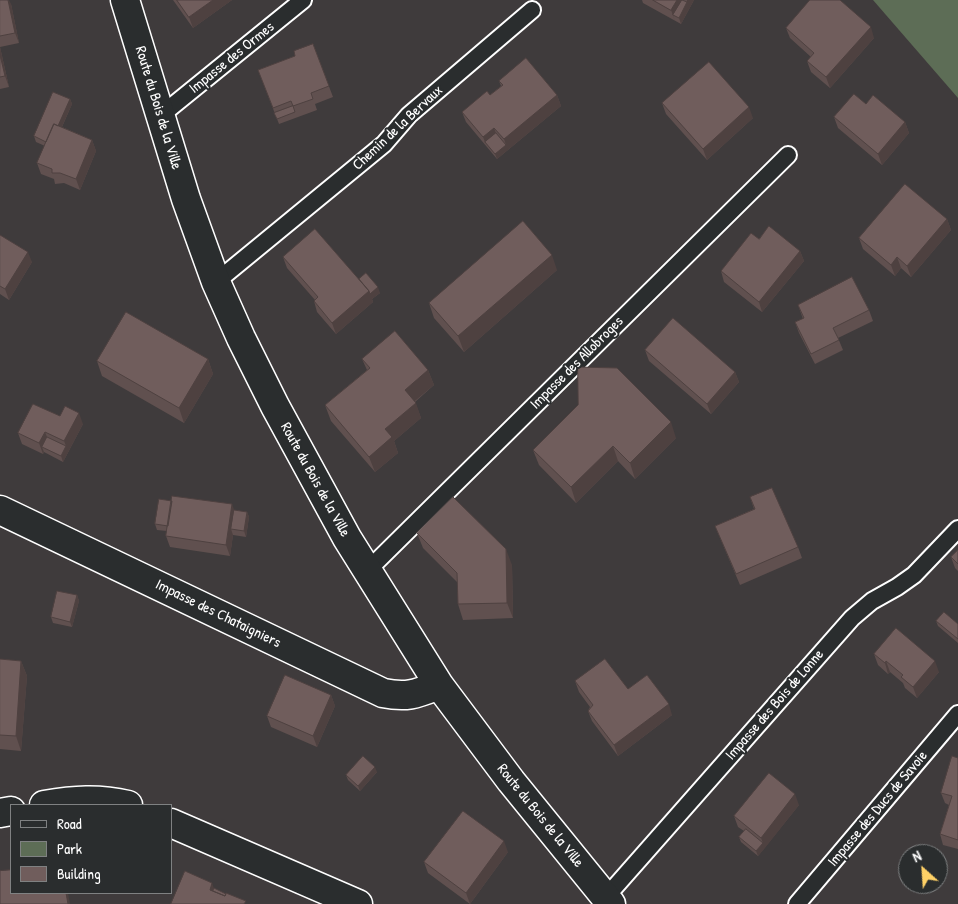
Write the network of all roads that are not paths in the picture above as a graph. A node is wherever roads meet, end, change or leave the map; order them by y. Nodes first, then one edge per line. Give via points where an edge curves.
1 (125, 0) edge
2 (303, 0) edge
3 (532, 10) dead end
4 (160, 116) junction
5 (788, 155) dead end
6 (216, 282) junction
7 (0, 510) edge
8 (958, 529) edge
9 (367, 571) junction
10 (439, 685) junction
11 (958, 714) edge
12 (50, 804) edge
13 (123, 804) edge
14 (172, 823) edge
15 (608, 901) edge
16 (358, 904) edge
17 (797, 904) edge

1 - 4 street, Route du Bois de la Ville
2 - 4 lane, Impasse des Ormes
3 - 6 lane, Chemin de la Bervaux via 409,114 384,144
4 - 6 street, Route du Bois de la Ville
5 - 9 lane, Impasse des Allobroges
6 - 9 street, Route du Bois de la Ville via 275,406
7 - 10 street, Impasse des Chataigniers via 382,693 404,696
8 - 15 lane, Impasse des Bois de Lonne via 914,575 872,601 852,618
9 - 10 street, Route du Bois de la Ville
10 - 15 street, Route du Bois de la Ville
11 - 17 lane, Impasse des Ducs de Savoie
12 - 13 street via 86,800
14 - 16 street

